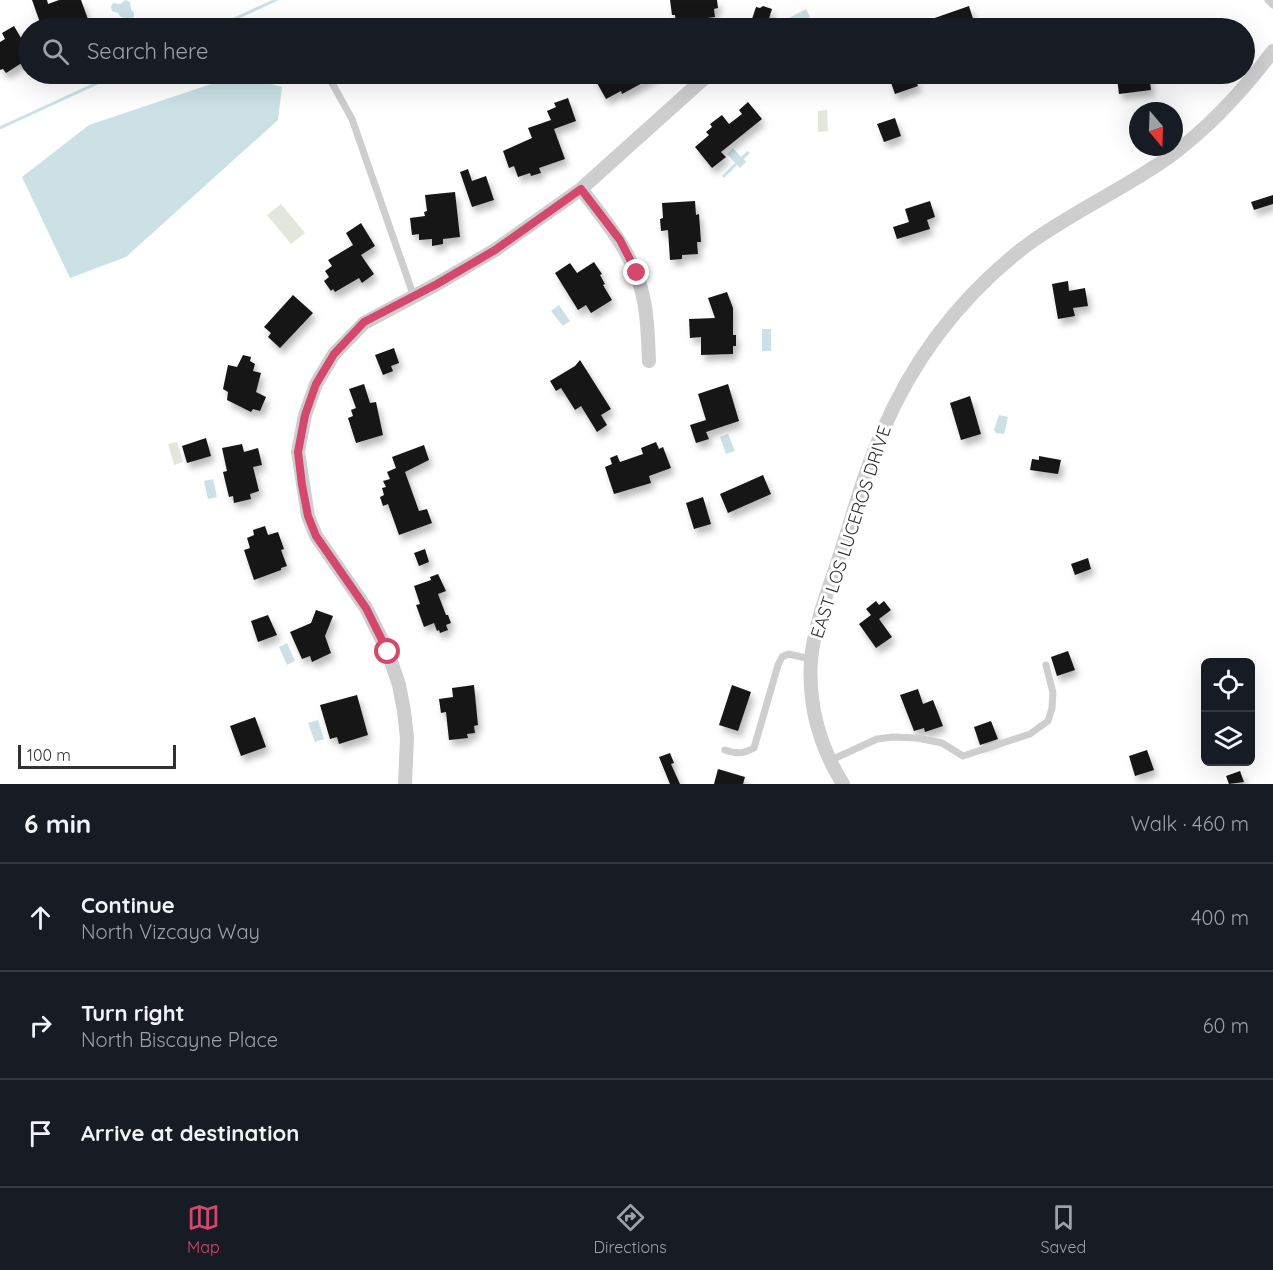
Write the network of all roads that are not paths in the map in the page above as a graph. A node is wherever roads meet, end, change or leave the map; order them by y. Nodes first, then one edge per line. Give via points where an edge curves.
1 (1268, 0) edge
2 (1273, 5) edge
3 (1273, 51) edge
4 (1255, 73) edge
5 (333, 84) edge
6 (698, 84) edge
7 (1246, 84) edge
8 (581, 189) junction
9 (414, 297) junction
10 (649, 362) dead end
11 (811, 659) junction
12 (1046, 665) dead end
13 (725, 750) dead end
14 (829, 761) junction
15 (405, 784) edge
16 (843, 784) edge

1 - 2 lane
3 - 4 street, EAST LOS LUCEROS DRIVE
5 - 9 lane via 352,119
6 - 8 street
7 - 11 street, EAST LOS LUCEROS DRIVE via 1220,115 1169,156 1028,245 990,275 924,352 882,432 820,614
8 - 9 street via 495,250
8 - 10 street via 620,240 637,273 645,302
9 - 15 street via 364,322 334,354 316,384 298,452 308,516 316,536 366,608 399,685 406,738
11 - 13 lane via 788,654 782,657 754,748 744,753
11 - 14 street, EAST LOS LUCEROS DRIVE via 812,701
12 - 14 lane via 1053,693 1052,708 1048,721 1030,734 963,756 942,743 917,738 878,739
14 - 16 street, EAST LOS LUCEROS DRIVE

